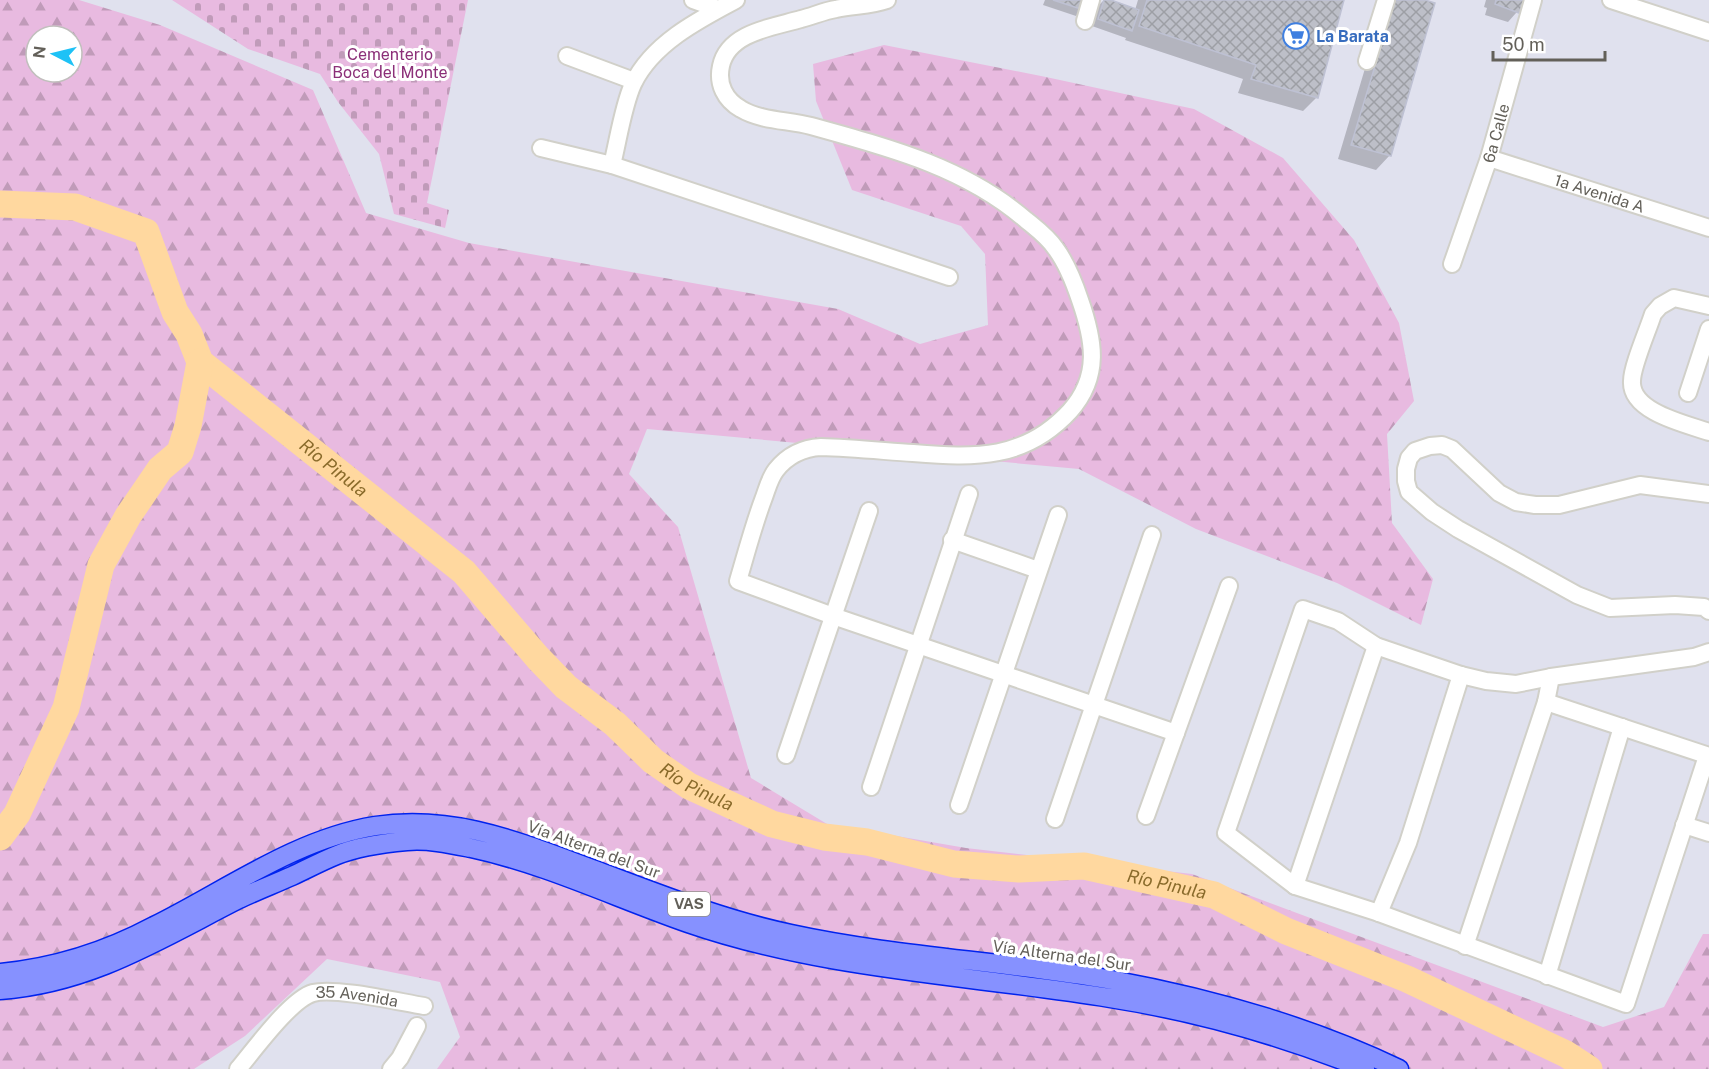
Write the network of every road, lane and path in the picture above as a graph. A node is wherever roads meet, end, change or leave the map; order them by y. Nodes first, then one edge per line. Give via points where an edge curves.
1 (693, 0) edge
2 (736, 0) edge
3 (818, 0) edge
4 (887, 0) edge
5 (1091, 0) edge
6 (1386, 0) edge
7 (1533, 0) edge
8 (1611, 0) edge
9 (718, 9) junction
10 (836, 9) junction
11 (1085, 21) dead end
12 (1709, 32) edge
13 (567, 56) dead end
14 (1367, 62) dead end
15 (634, 81) junction
16 (541, 148) dead end
17 (1489, 158) junction
18 (612, 165) junction
19 (1709, 228) edge
20 (1452, 264) dead end
21 (949, 277) dead end
22 (1709, 306) edge
23 (1709, 329) edge
24 (1688, 393) dead end
25 (1709, 432) edge
26 (969, 494) dead end
27 (1709, 494) edge
28 (869, 511) dead end
29 (1058, 515) dead end
30 (1152, 535) dead end
31 (952, 540) junction
32 (1038, 570) junction
33 (1229, 586) dead end
34 (1709, 611) edge
35 (833, 616) junction
36 (919, 645) junction
37 (1376, 645) junction
38 (1709, 652) edge
39 (1004, 674) junction
40 (1461, 675) junction
41 (1551, 677) junction
42 (1546, 702) junction
43 (1094, 705) junction
44 (1622, 727) junction
45 (1176, 733) junction
46 (786, 755) dead end
47 (1708, 756) edge
48 (871, 787) dead end
49 (959, 804) dead end
50 (1146, 816) dead end
51 (1055, 819) dead end
52 (1684, 825) junction
53 (1709, 833) edge
54 (1295, 886) junction
55 (1379, 913) junction
56 (1465, 946) junction
57 (0, 973) edge
58 (1547, 975) junction
59 (0, 990) edge
60 (424, 1006) dead end
61 (417, 1026) dead end
62 (238, 1069) edge
63 (392, 1069) edge
64 (1365, 1069) edge
65 (1399, 1069) edge

1 - 9 street
2 - 9 street
3 - 10 street
4 - 10 street
5 - 11 street
6 - 14 street
7 - 17 street, 6a Calle
8 - 12 street
9 - 15 street via 673,38
10 - 35 street via 736,42 722,62 724,94 753,114 827,130 925,161 997,196 1042,232 1064,261 1082,303 1093,357 1086,387 1062,420 1007,451 960,457 811,447 794,454 777,469 756,517 738,581
13 - 15 street
15 - 18 street
16 - 18 street
17 - 19 street, 1a Avenida A
17 - 20 street, 6a Calle
18 - 21 street
22 - 25 street via 1674,298 1660,306 1653,314 1632,382 1634,393 1649,410
23 - 24 street
26 - 31 street
27 - 34 street via 1640,485 1559,505 1516,502 1499,493 1452,449 1442,445 1415,451 1406,469 1409,492 1432,512 1576,595 1610,609 1675,605 1704,607
28 - 35 street
29 - 32 street
30 - 43 street
31 - 32 street
31 - 36 street
32 - 39 street
33 - 45 street
35 - 36 street
35 - 46 street
36 - 39 street
36 - 48 street
37 - 40 street
37 - 54 street
37 - 54 street via 1338,621 1303,609 1226,833
38 - 41 street
39 - 43 street
39 - 49 street
40 - 41 street via 1516,684
40 - 55 street via 1408,843
41 - 42 street
42 - 44 street
42 - 56 street
43 - 45 street
43 - 51 street
44 - 47 street
44 - 58 street
45 - 50 street
47 - 52 street
52 - 53 street
52 - 58 street via 1626,1004
54 - 55 street
55 - 56 street
56 - 58 street
57 - 65 highway, Vía Alterna del Sur / VAS via 93,952 151,928 292,853 334,837 372,827 449,825 499,835 697,907 789,934 1109,980 1178,994 1292,1025
59 - 64 highway, VAS via 98,969 340,854 412,840 494,853 692,925 782,950 1175,1009 1285,1038
60 - 62 street, 35 Avenida via 334,992 312,993 293,1005
61 - 63 street

